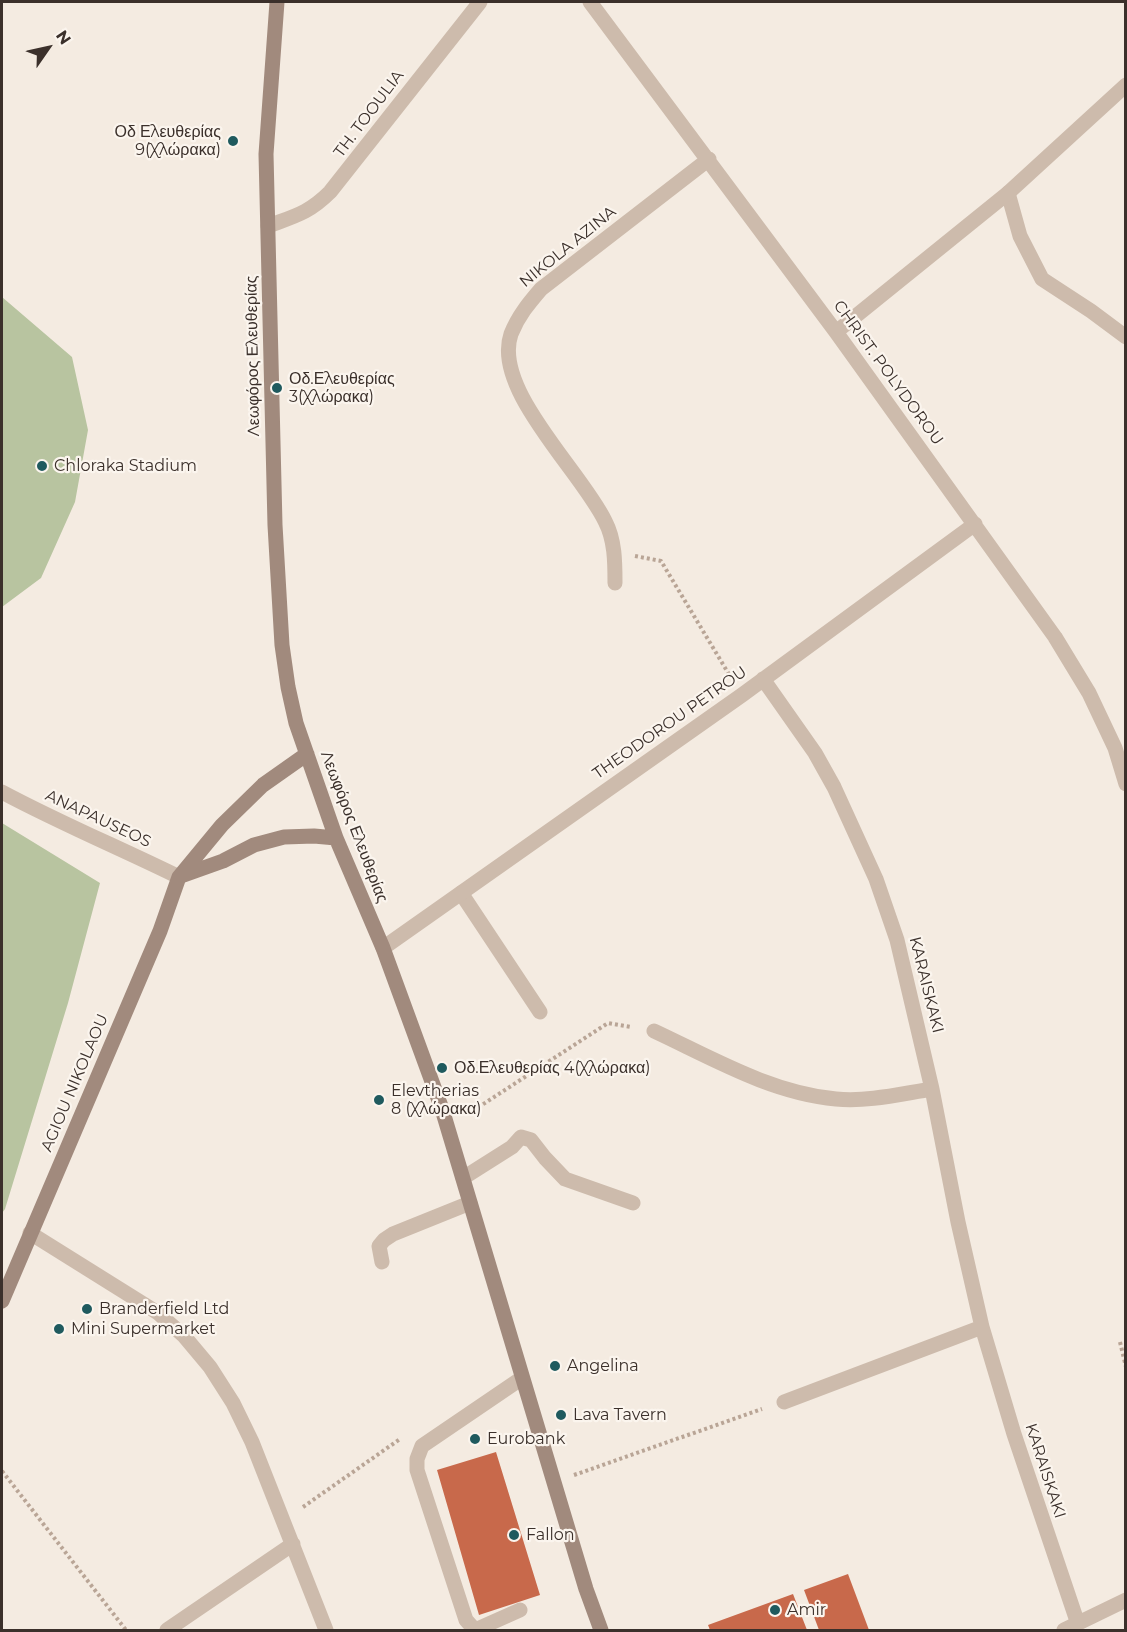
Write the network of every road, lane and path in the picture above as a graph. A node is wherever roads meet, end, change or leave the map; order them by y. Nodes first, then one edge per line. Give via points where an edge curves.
1 (277, 2) edge
2 (480, 2) edge
3 (590, 2) edge
4 (1125, 85) edge
5 (709, 159) junction
6 (1008, 193) junction
7 (268, 226) junction
8 (836, 332) junction
9 (1125, 337) edge
10 (975, 524) junction
11 (614, 551) junction
12 (615, 583) dead end
13 (763, 679) junction
14 (741, 695) junction
15 (307, 754) junction
16 (1125, 784) edge
17 (2, 792) edge
18 (336, 838) junction
19 (179, 878) junction
20 (461, 893) junction
21 (382, 948) junction
22 (540, 1012) dead end
23 (654, 1031) joint
24 (932, 1089) junction
25 (448, 1127) junction
26 (463, 1178) junction
27 (470, 1203) junction
28 (633, 1203) dead end
29 (30, 1233) junction
30 (382, 1262) dead end
31 (2, 1301) edge
32 (982, 1327) junction
33 (1120, 1342) dead end
34 (1125, 1367) edge
35 (522, 1378) junction
36 (784, 1402) joint
37 (2, 1471) edge
38 (554, 1482) junction
39 (293, 1544) junction
40 (1125, 1600) edge
41 (520, 1610) dead end
42 (1078, 1624) junction
43 (126, 1630) edge
44 (167, 1630) edge
45 (326, 1630) edge
46 (602, 1630) edge
47 (1064, 1630) edge

1 - 7 main road, Λεωφόρος Ελευθερίας via 266,154
2 - 7 street, TH. TOOULIA via 330,192 305,213
3 - 5 street, CHRIST. POLYDOROU
4 - 6 street
5 - 8 street, CHRIST. POLYDOROU
5 - 11 street, NIKOLA AZINA via 542,289 523,310 510,336 508,359 515,384 593,497
6 - 8 street
6 - 9 street via 1020,236 1042,279
7 - 15 main road, Λεωφόρος Ελευθερίας via 282,645 294,714
8 - 10 street, CHRIST. POLYDOROU
10 - 13 street, THEODOROU PETROU
10 - 16 street, CHRIST. POLYDOROU via 1055,637 1089,693 1115,748
11 - 12 street, NIKOLA AZINA
11 - 14 path via 661,561
13 - 14 street, THEODOROU PETROU
13 - 24 street, KARAISKAKI via 824,770 876,879 897,940
14 - 20 street, THEODOROU PETROU
15 - 18 main road, Λεωφόρος Ελευθερίας
15 - 19 main road, AGIOU NIKOLAOU via 244,802
17 - 19 street, ANAPAUSEOS
18 - 19 main road via 284,837 254,845
18 - 21 main road, Λεωφόρος Ελευθερίας
19 - 29 main road, AGIOU NIKOLAOU
20 - 21 street, THEODOROU PETROU
20 - 22 street
21 - 25 main road, Λεωφόρος Ελευθερίας
23 - 24 street via 760,1080 804,1093 866,1100
23 - 25 path via 608,1023
24 - 32 street, KARAISKAKI
25 - 26 main road, Λεωφόρος Ελευθερίας
26 - 27 main road, Λεωφόρος Ελευθερίας
26 - 28 street via 521,1137 531,1140 565,1179
27 - 30 street via 384,1240 379,1246
27 - 35 main road, Λεωφόρος Ελευθερίας
29 - 31 main road, AGIOU NIKOLAOU
29 - 39 street via 158,1313 184,1336 233,1404
32 - 36 street
32 - 42 street, KARAISKAKI
33 - 34 path
35 - 38 main road, Λεωφόρος Ελευθερίας
35 - 41 street via 422,1446 417,1459 417,1470 470,1627 475,1630
36 - 38 path
37 - 43 path
38 - 46 main road, Λεωφόρος Ελευθερίας
39 - 44 street
39 - 45 street
40 - 42 street
42 - 47 street

